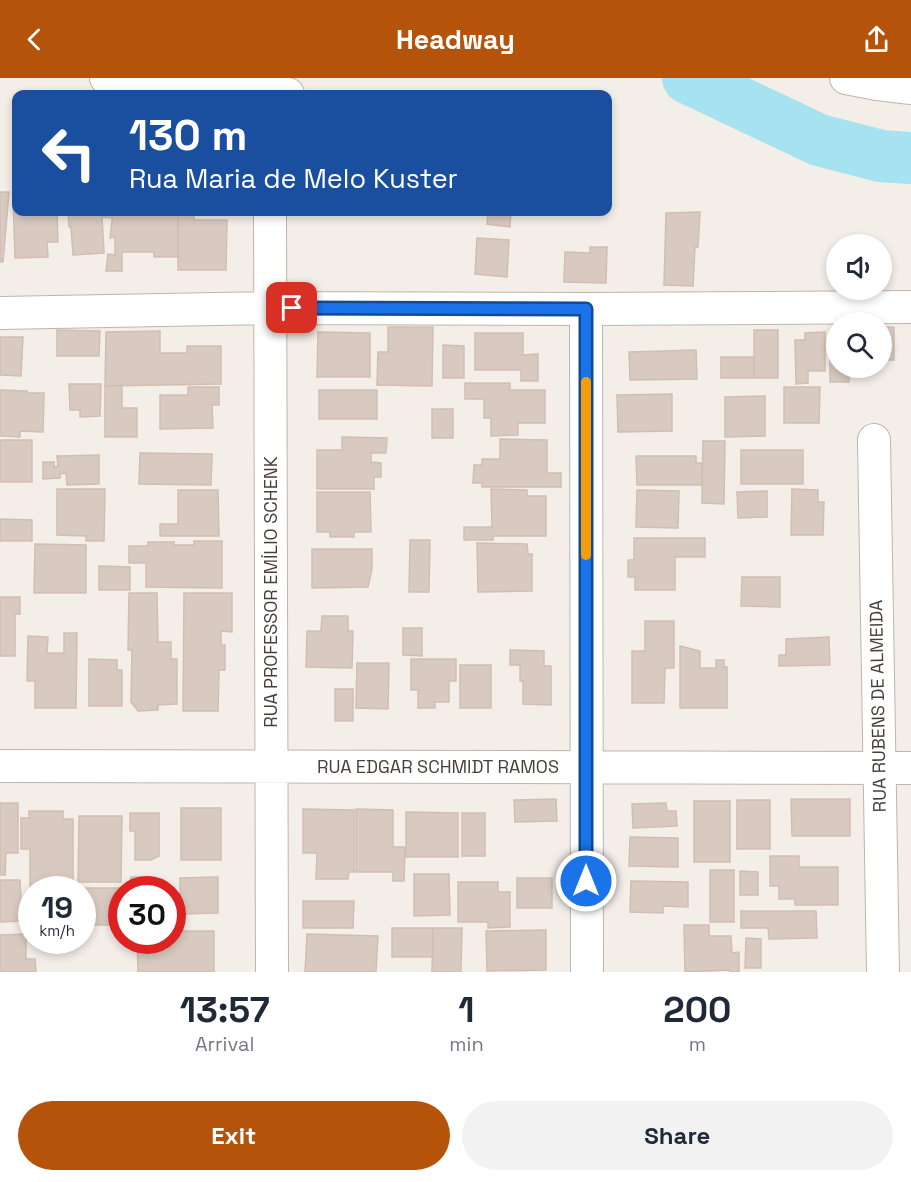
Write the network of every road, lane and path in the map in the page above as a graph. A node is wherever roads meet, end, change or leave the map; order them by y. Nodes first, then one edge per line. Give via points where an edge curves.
1 (105, 78) edge
2 (846, 78) edge
3 (911, 88) edge
4 (274, 90) edge
5 (270, 216) edge
6 (911, 307) edge
7 (270, 308) junction
8 (586, 309) junction
9 (0, 313) edge
10 (874, 440) dead end
11 (0, 766) edge
12 (272, 766) junction
13 (586, 767) junction
14 (879, 768) junction
15 (911, 768) edge
16 (273, 972) edge
17 (587, 972) edge
18 (882, 972) edge

1 - 4 street
2 - 3 street
5 - 7 street, RUA PROFESSOR EMÍLIO SCHENK
6 - 8 street
7 - 8 street
7 - 9 street
7 - 12 street, RUA PROFESSOR EMÍLIO SCHENK
8 - 13 street
10 - 14 street, RUA RUBENS DE ALMEIDA
11 - 12 street, RUA EDGAR SCHMIDT RAMOS
12 - 13 street, RUA EDGAR SCHMIDT RAMOS
12 - 16 street, RUA PROFESSOR EMÍLIO SCHENK
13 - 14 street, RUA EDGAR SCHMIDT RAMOS
13 - 17 street
14 - 15 street, RUA EDGAR SCHMIDT RAMOS
14 - 18 street, RUA RUBENS DE ALMEIDA

